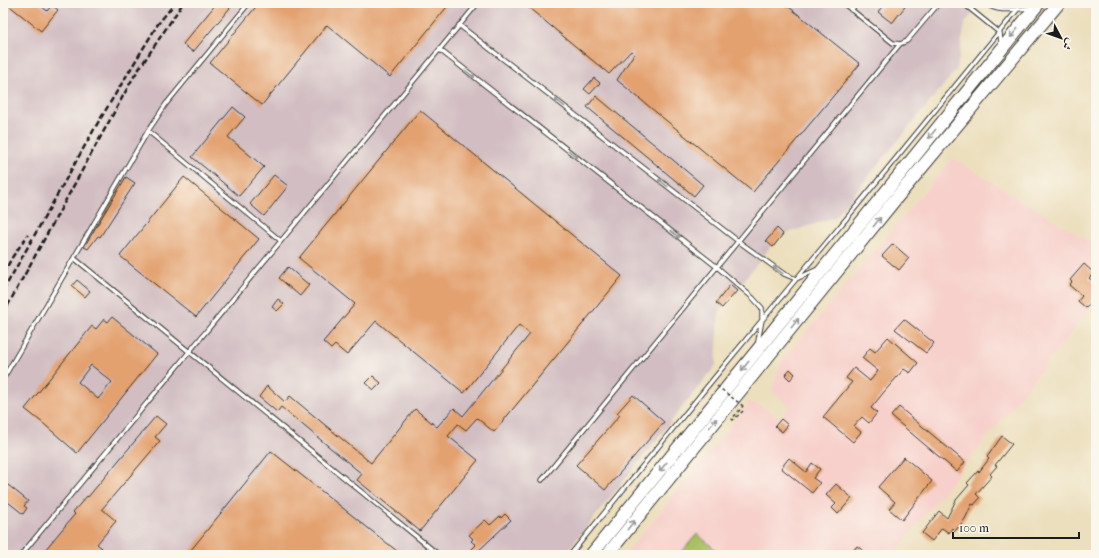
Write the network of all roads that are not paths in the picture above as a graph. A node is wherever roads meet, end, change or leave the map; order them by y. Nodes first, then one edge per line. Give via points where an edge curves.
1 (249, 3) edge
2 (478, 3) edge
3 (843, 3) edge
4 (857, 3) edge
5 (939, 3) edge
6 (963, 3) edge
7 (985, 3) edge
8 (1059, 3) edge
9 (1037, 6) edge
10 (1018, 9) junction
11 (851, 10) junction
12 (460, 25) junction
13 (1000, 33) junction
14 (900, 44) junction
15 (1002, 48) junction
16 (440, 50) junction
17 (148, 131) junction
18 (281, 240) junction
19 (738, 241) junction
20 (74, 258) junction
21 (826, 266) junction
22 (717, 267) junction
23 (796, 279) junction
24 (762, 320) junction
25 (190, 352) junction
26 (756, 352) junction
27 (3, 379) edge
28 (542, 480) dead end
29 (21, 555) edge
30 (439, 555) edge
31 (570, 555) edge
32 (591, 555) edge
33 (607, 555) edge

1 - 17 lane via 166,104
2 - 12 lane
3 - 11 lane
4 - 11 lane
5 - 14 lane via 907,41
6 - 13 lane
7 - 10 lane via 998,10
33 -> 8 highway
9 - 10 lane
9 -> 15 highway
10 - 13 lane
11 - 14 lane via 893,43
12 - 16 lane
19 -> 12 lane
13 - 15 lane
13 - 23 lane
14 - 19 lane
15 -> 21 highway
16 - 18 lane
16 -> 22 lane
17 - 18 lane
17 - 20 lane
18 - 25 lane
19 - 22 lane
23 -> 19 lane via 784,274
20 - 25 lane
20 - 27 lane
21 - 23 lane
21 - 26 highway
22 - 24 lane via 762,308
22 - 28 lane
23 - 24 lane
24 - 26 lane
24 - 31 lane
25 - 29 lane
25 - 30 lane
26 -> 32 highway

